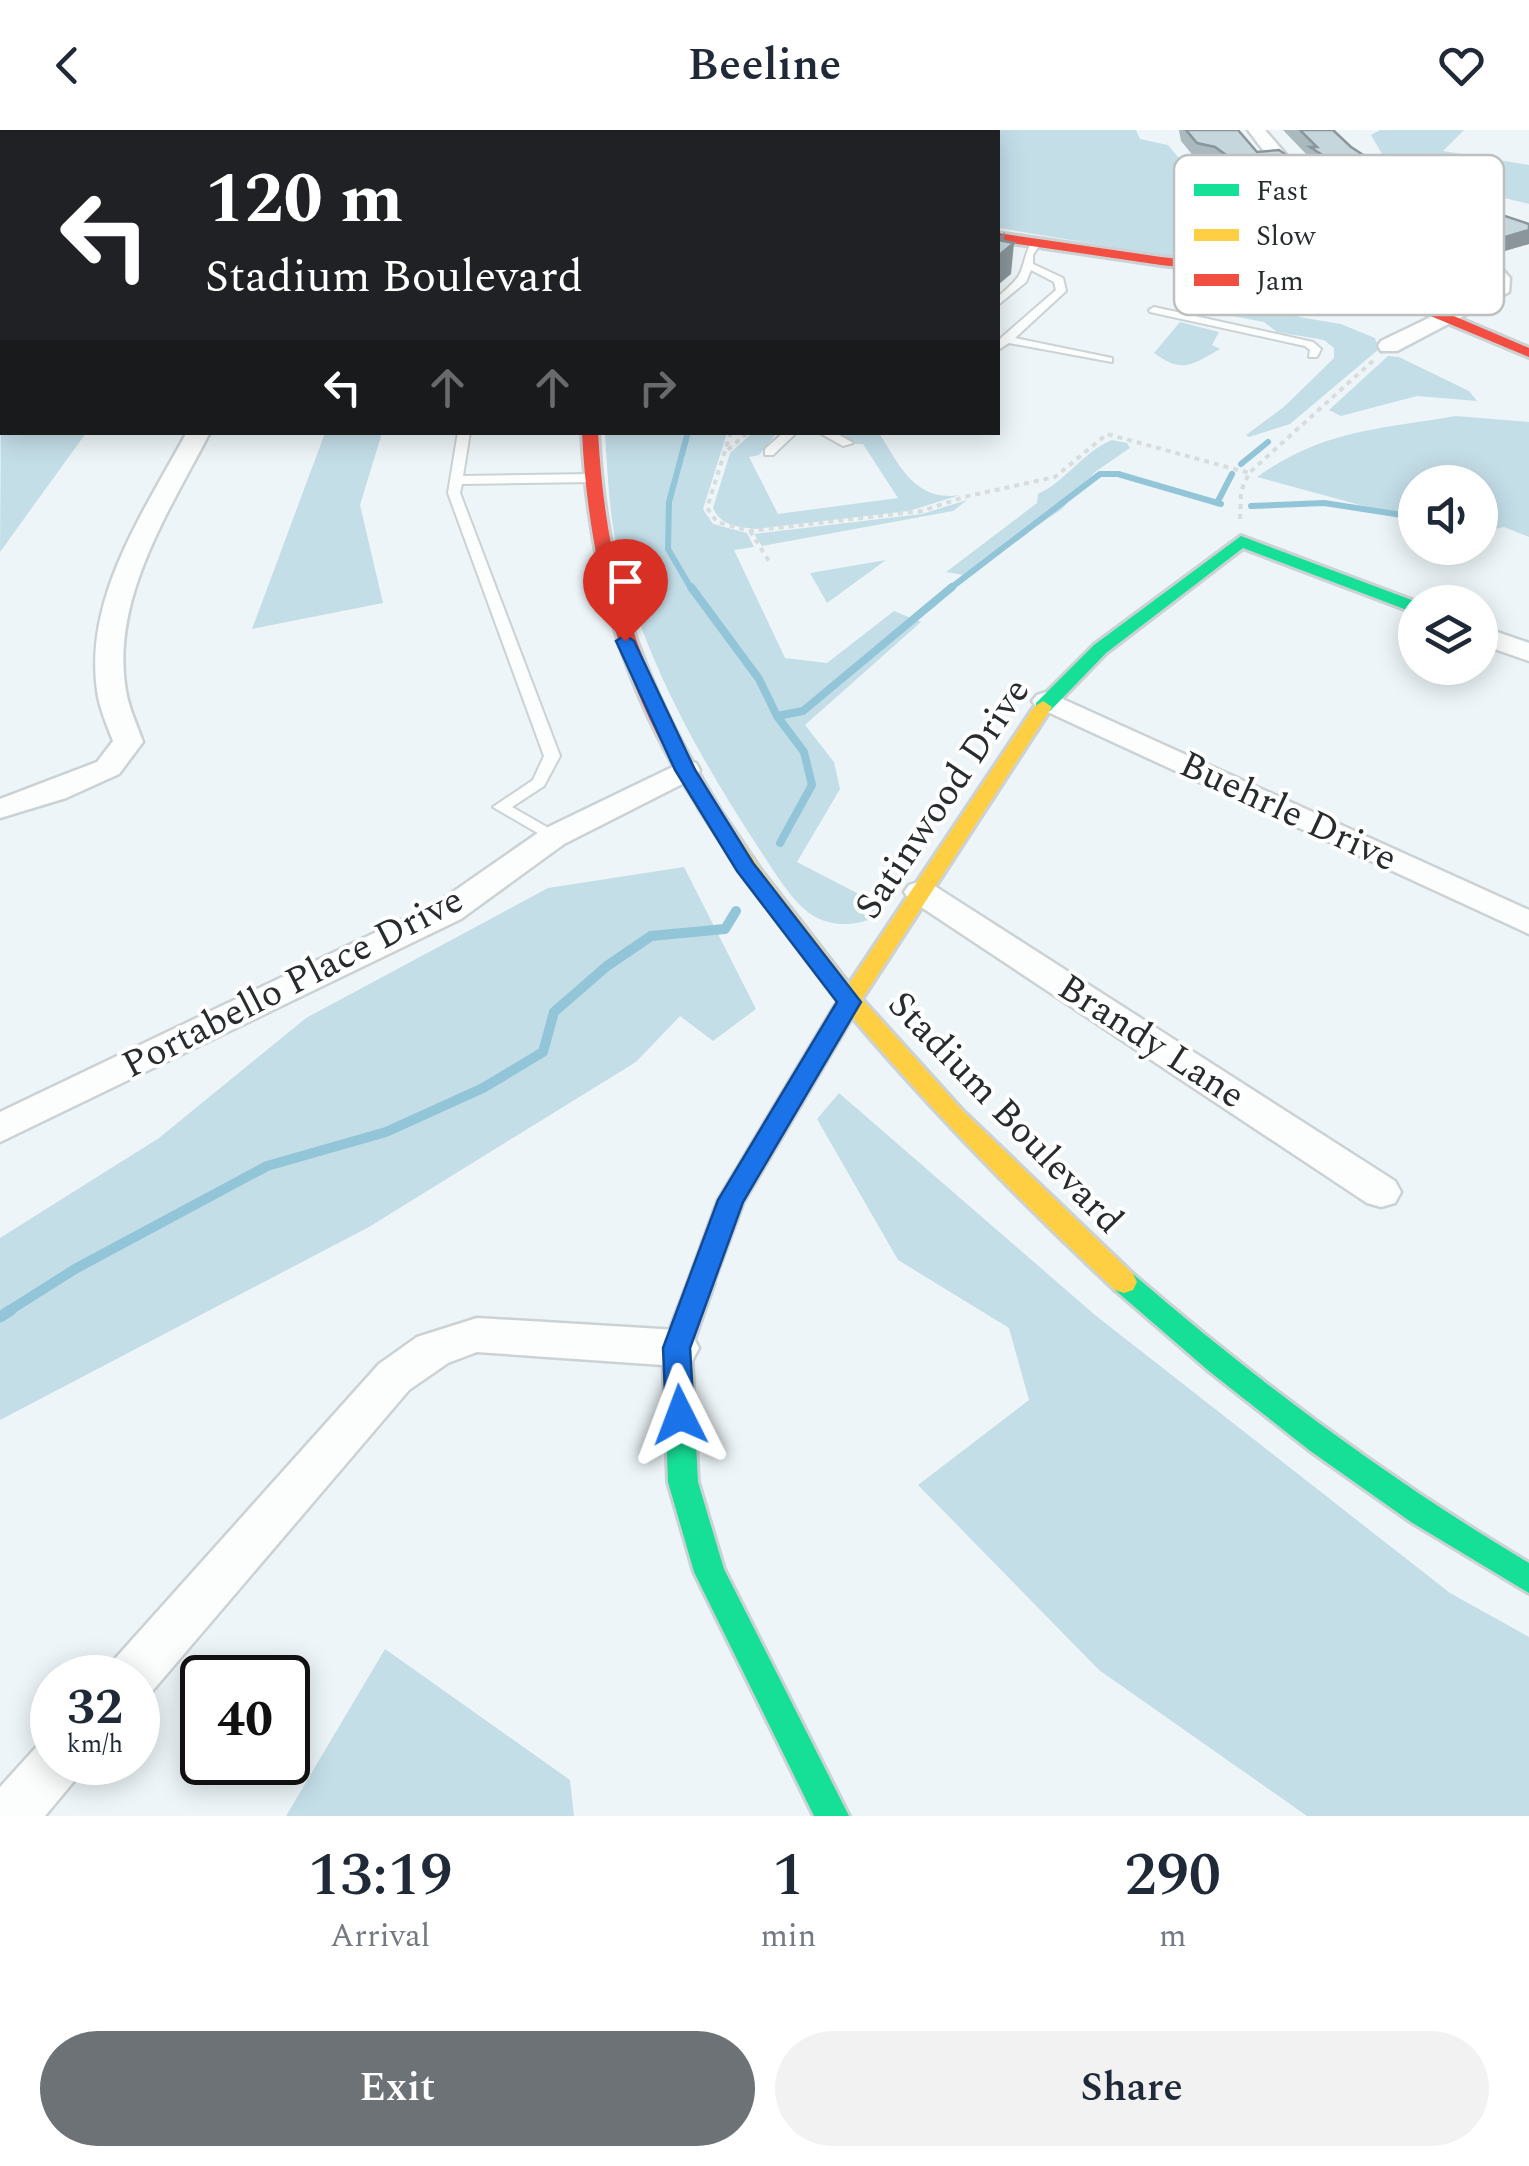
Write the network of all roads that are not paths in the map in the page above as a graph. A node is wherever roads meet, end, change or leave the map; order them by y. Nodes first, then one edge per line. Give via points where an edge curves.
1 (1256, 130) edge
2 (1277, 155) edge
3 (1000, 238) edge
4 (1032, 254) junction
5 (1174, 266) edge
6 (1058, 280) junction
7 (1073, 282) dead end
8 (1000, 300) edge
9 (1154, 310) dead end
10 (1439, 315) edge
11 (1456, 315) edge
12 (1448, 319) junction
13 (1000, 343) edge
14 (1390, 346) road end
15 (1529, 353) edge
16 (1313, 354) dead end
17 (1108, 360) dead end
18 (197, 435) edge
19 (464, 435) edge
20 (590, 435) edge
21 (788, 435) edge
22 (830, 435) edge
23 (847, 443) dead end
24 (769, 452) dead end
25 (591, 478) junction
26 (456, 480) junction
27 (1398, 601) edge
28 (1498, 641) edge
29 (1529, 653) edge
30 (1046, 701) junction
31 (685, 770) junction
32 (0, 809) edge
33 (553, 838) junction
34 (921, 892) junction
35 (1529, 923) edge
36 (849, 1002) junction
37 (0, 1128) edge
38 (1381, 1192) dead end
39 (676, 1348) junction
40 (1529, 1579) edge
41 (152, 1655) edge
42 (37, 1785) edge
43 (10, 1816) edge
44 (832, 1816) edge

1 - 2 street
3 - 4 street
4 - 5 street
4 - 6 lane
4 - 8 lane via 1022,280
6 - 7 lane
6 - 13 lane via 1055,298
9 - 16 lane via 1314,347
10 - 12 street
11 - 12 street
12 - 14 street
12 - 15 street
13 - 17 lane
18 - 32 street via 132,563 110,637 110,690 128,742 108,768
19 - 26 lane
20 - 25 street, Stadium Boulevard
21 - 24 lane
22 - 23 lane
25 - 26 lane
25 - 31 street, Stadium Boulevard via 596,539 612,605 638,677
26 - 33 lane via 454,493 552,756 539,783 501,807
27 - 30 street, Satinwood Drive via 1240,540 1100,649
28 - 29 street
30 - 34 street, Satinwood Drive
30 - 35 street, Buehrle Drive
31 - 33 street, Portabello Place Drive
31 - 36 street, Stadium Boulevard via 745,866
33 - 37 street, Portabello Place Drive via 449,911
34 - 36 street, Satinwood Drive
34 - 38 street, Brandy Lane
36 - 39 street, Satinwood Drive via 731,1200
36 - 40 street, Stadium Boulevard via 1002,1170 1130,1290 1387,1490
39 - 41 street via 477,1335 419,1355
39 - 44 street, Satinwood Drive via 683,1482 710,1572
42 - 43 street

